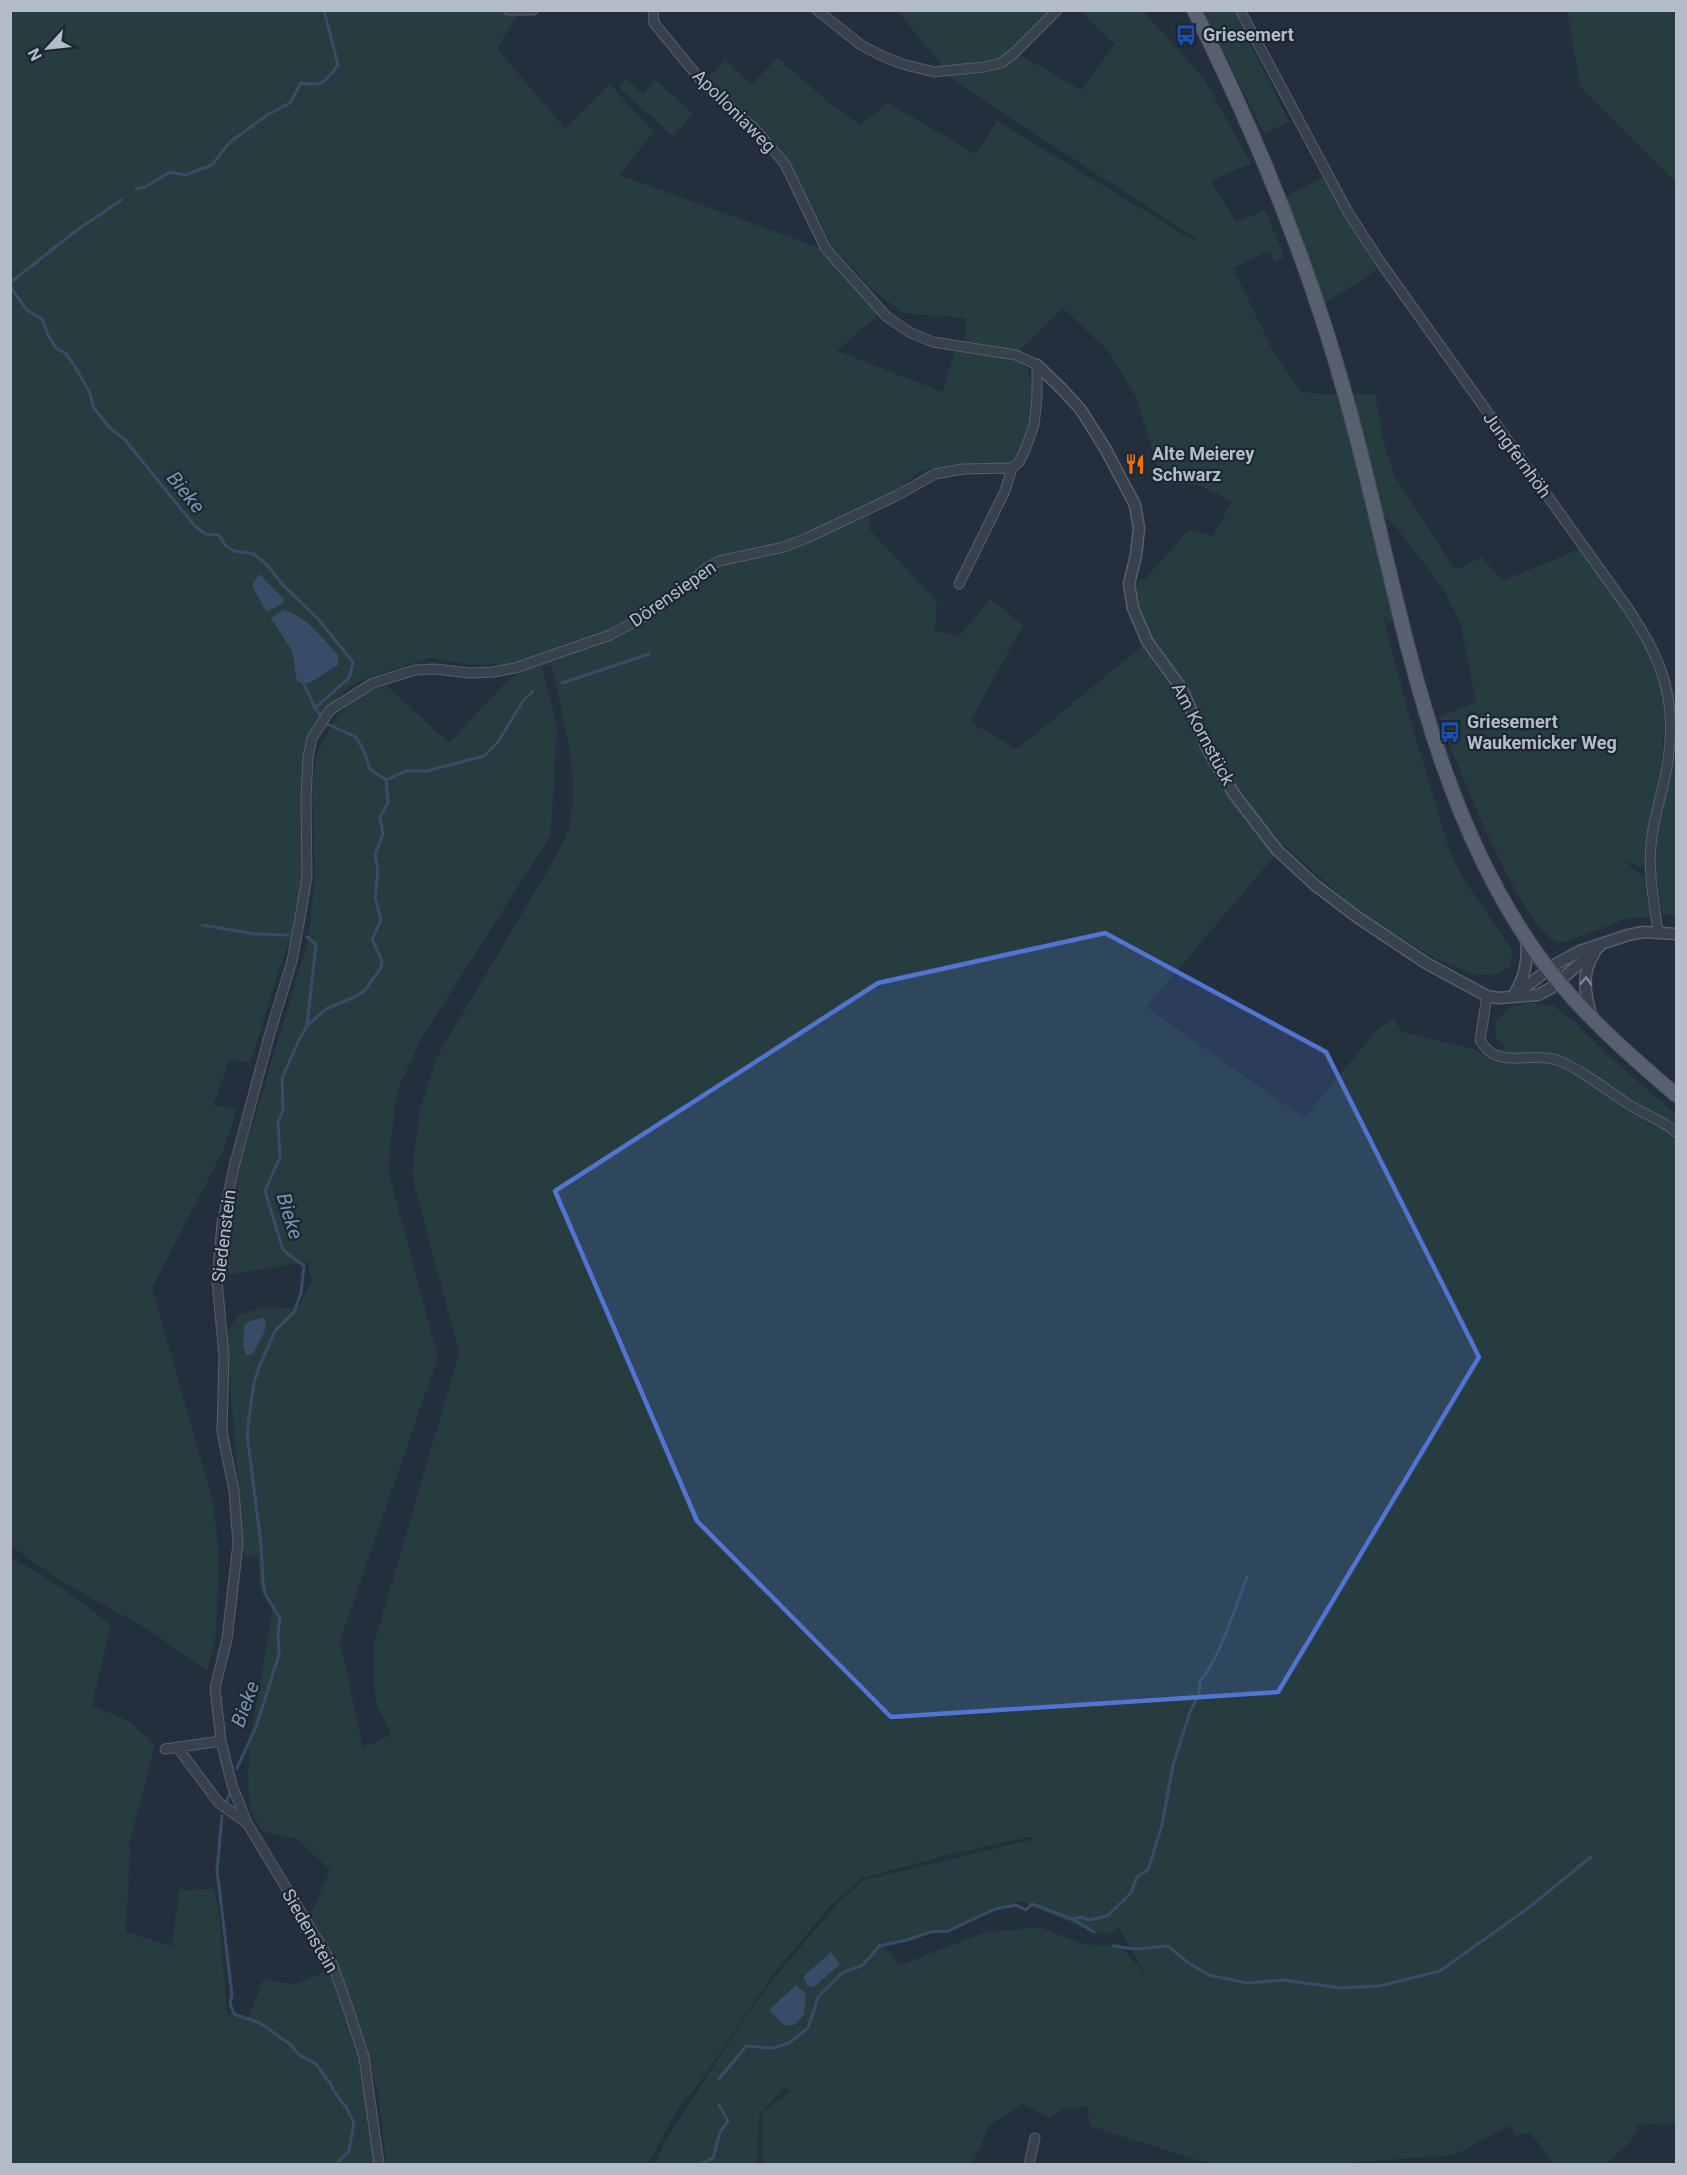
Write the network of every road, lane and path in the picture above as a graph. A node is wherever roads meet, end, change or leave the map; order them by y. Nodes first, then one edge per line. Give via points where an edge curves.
1 (508, 10) edge
2 (533, 10) edge
3 (653, 10) edge
4 (817, 10) edge
5 (1057, 10) edge
6 (1194, 10) edge
7 (1240, 10) edge
8 (1037, 365) junction
9 (1012, 468) junction
10 (959, 584) dead end
11 (312, 738) joint
12 (1658, 932) junction
13 (1677, 934) edge
14 (1526, 938) junction
15 (1600, 946) junction
16 (1549, 970) junction
17 (1559, 982) junction
18 (1487, 996) junction
19 (1513, 996) junction
20 (1592, 1019) junction
21 (1677, 1095) edge
22 (1677, 1132) edge
23 (221, 1741) junction
24 (177, 1748) junction
25 (165, 1749) dead end
26 (247, 1823) junction
27 (1035, 2138) dead end
28 (379, 2164) edge
29 (1029, 2164) edge

1 - 2 street
3 - 8 street, Apolloniaweg via 654,23 703,83 755,129 785,164 826,249 887,317 933,342 1016,355
4 - 5 street via 861,45 902,64 934,72 1001,63
6 - 14 main road via 1276,187 1320,310 1442,765 1484,864
7 - 12 street, Jungfernhöh via 1338,194 1374,253 1629,610 1657,658 1666,681 1670,728 1668,761 1651,846
8 - 9 street via 1034,425 1019,462
8 - 18 street, Am Kornstück via 1081,410 1135,506 1139,528 1130,584 1133,608 1147,641 1182,689 1208,750 1234,794 1277,850 1324,891 1426,963
9 - 10 street via 1005,491
9 - 11 street, Dörensiepen via 935,474 807,538 719,561 642,618 610,635 515,668 471,673 415,670 373,683 330,710
11 - 23 street, Siedenstein via 306,798 307,876 300,918 292,961 235,1163 218,1257 224,1356 222,1432 234,1491 238,1544 227,1639 215,1688
12 - 13 street
12 - 15 street via 1628,935
14 - 16 main road
14 - 19 street via 1526,968
15 - 16 street via 1580,951
15 - 17 street, Am Kornstück
20 -> 15 street via 1584,979
16 - 17 main road
16 - 19 street
17 - 19 street, Am Kornstück via 1538,995
17 - 20 main road
18 - 19 street, Am Kornstück
18 - 22 street via 1480,1040 1490,1053 1555,1059
20 - 21 main road
23 - 24 street
23 - 26 street, Siedenstein
24 - 25 street
24 - 26 street via 219,1803
26 - 28 street, Siedenstein via 333,1965 364,2057
27 - 29 street

